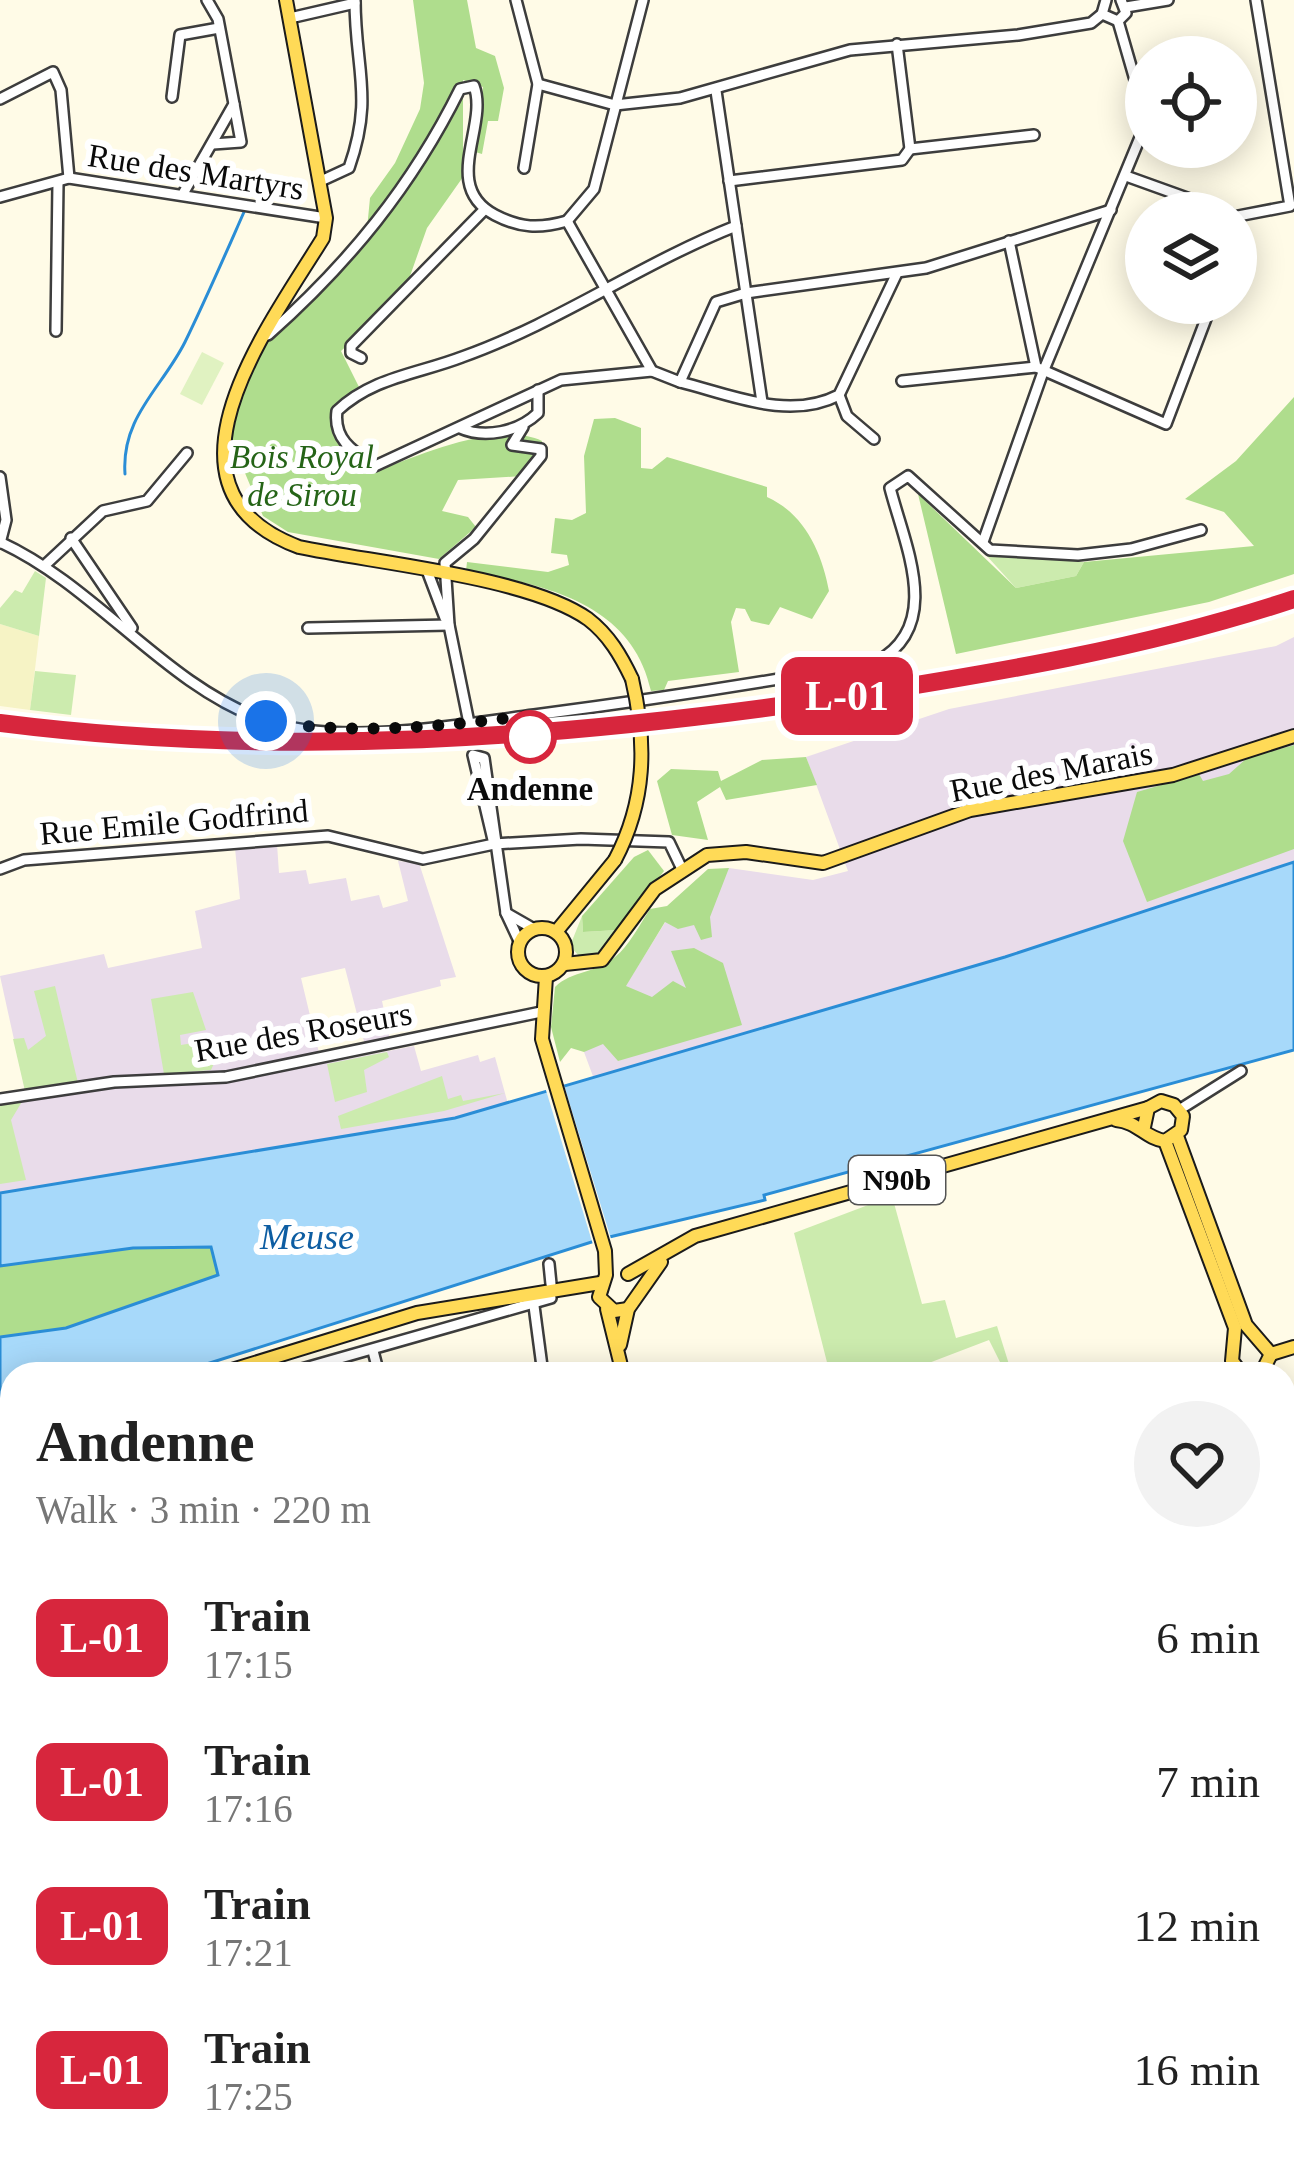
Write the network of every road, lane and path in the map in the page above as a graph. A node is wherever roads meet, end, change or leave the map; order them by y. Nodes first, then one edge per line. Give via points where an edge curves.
1 (207, 0) edge
2 (286, 0) edge
3 (516, 0) edge
4 (643, 0) edge
5 (1106, 0) edge
6 (1168, 0) edge
7 (1256, 0) edge
8 (355, 2) edge
9 (1124, 3) edge
10 (1102, 14) junction
11 (290, 18) junction
12 (1118, 21) junction
13 (219, 28) junction
14 (897, 44) junction
15 (1125, 46) edge
16 (538, 84) junction
17 (716, 92) junction
18 (0, 98) edge
19 (172, 98) dead end
20 (234, 104) junction
21 (615, 105) junction
22 (1034, 135) dead end
23 (213, 144) junction
24 (910, 149) junction
25 (524, 168) dead end
26 (1129, 168) edge
27 (1126, 176) junction
28 (64, 180) junction
29 (323, 180) junction
30 (729, 181) junction
31 (184, 192) junction
32 (1169, 192) edge
33 (0, 197) edge
34 (484, 209) junction
35 (1111, 211) junction
36 (1257, 213) edge
37 (326, 218) junction
38 (567, 221) junction
39 (736, 226) junction
40 (1010, 242) junction
41 (897, 273) junction
42 (608, 290) junction
43 (746, 293) junction
44 (1204, 324) edge
45 (56, 331) dead end
46 (259, 343) junction
47 (361, 358) dead end
48 (1039, 369) junction
49 (652, 371) junction
50 (902, 381) dead end
51 (680, 382) junction
52 (538, 390) junction
53 (839, 395) junction
54 (762, 402) junction
55 (523, 427) junction
56 (460, 428) junction
57 (874, 439) dead end
58 (187, 453) dead end
59 (0, 477) edge
60 (1201, 530) dead end
61 (71, 538) junction
62 (0, 542) edge
63 (982, 542) junction
64 (44, 566) junction
65 (428, 573) junction
66 (443, 576) junction
67 (449, 626) junction
68 (308, 628) dead end
69 (135, 634) junction
70 (469, 723) junction
71 (1294, 736) edge
72 (494, 844) junction
73 (680, 867) junction
74 (0, 869) edge
75 (506, 913) junction
76 (534, 929) junction
77 (556, 932) junction
78 (520, 943) junction
79 (565, 964) junction
80 (546, 977) junction
81 (541, 1012) junction
82 (1241, 1071) dead end
83 (0, 1099) edge
84 (1148, 1108) junction
85 (1180, 1110) junction
86 (1112, 1120) junction
87 (1144, 1127) junction
88 (1171, 1139) junction
89 (669, 1252) junction
90 (549, 1264) dead end
91 (610, 1285) junction
92 (638, 1290) junction
93 (554, 1291) junction
94 (534, 1306) junction
95 (628, 1309) junction
96 (1254, 1338) junction
97 (1238, 1343) junction
98 (620, 1345) junction
99 (1294, 1347) edge
100 (373, 1351) junction
101 (1271, 1354) junction
102 (258, 1362) edge
103 (330, 1362) edge
104 (376, 1362) edge
105 (541, 1362) edge
106 (621, 1362) edge
107 (1238, 1362) edge
108 (1267, 1362) edge

1 - 13 street
2 - 11 main road
3 - 16 street
4 - 21 street
5 - 10 street
6 - 9 street
7 - 36 street via 1290,206
8 - 11 street
8 - 29 street via 363,128 349,168
9 - 12 street
10 - 12 street
10 - 14 street via 1091,23 1018,34
11 - 29 main road
12 - 15 street
13 - 19 street via 180,35
13 - 20 street
14 - 17 street via 850,50
14 - 24 street
16 - 21 street
16 - 25 street
17 - 21 street
17 - 30 street
18 - 28 street via 53,72 61,90
20 - 23 street
20 - 23 street via 241,142
21 - 38 street via 594,189
22 - 24 street
23 - 31 street
24 - 30 street via 902,160
26 - 27 street
27 - 32 street
27 - 35 street
28 - 31 street, Rue des Martyrs
28 - 33 street, Rue des Martyrs
28 - 45 street, Rue des Martyrs
29 - 37 main road
30 - 39 street
31 - 37 street, Rue des Martyrs
34 - 38 street via 517,226
34 - 46 street via 469,183 474,86 460,89 425,159 366,239
34 - 47 street via 351,346
35 - 40 street
35 - 48 street
37 - 46 main road via 323,238
38 - 42 street
39 - 42 street
39 - 43 street
40 - 41 street
40 - 48 street
41 - 43 street
41 - 53 street
42 - 49 street
42 - 56 street via 462,357 380,382 337,411 335,425 348,449 376,466
43 - 51 street via 716,302
43 - 54 street
44 - 48 street via 1166,424
46 - 65 main road via 222,442 228,481 246,516 299,547
48 - 50 street
48 - 63 street
49 - 51 street
49 - 52 street via 561,380
51 - 54 street
52 - 55 street via 538,412
52 - 56 street
53 - 54 street via 792,410
53 - 57 street via 847,416
55 - 56 street via 474,434
55 - 66 street via 512,446 541,448 541,456
58 - 61 street via 147,501 103,511
59 - 62 street
60 - 63 street via 1078,555 990,550
61 - 64 street
61 - 69 street
62 - 64 street
63 - 70 street via 908,476 890,488 916,618 896,652 728,689
64 - 69 street
65 - 66 main road
65 - 67 street
66 - 67 street
66 - 77 main road, bridge via 565,607 609,639 632,679 642,777 630,830
67 - 68 street
67 - 70 street
69 - 70 street via 219,699 266,721 322,730
71 - 73 main road, Rue des Marais via 1173,775 970,810 823,863 723,851
72 - 72 street via 484,758 473,755 471,761
72 - 73 street via 669,842
72 - 74 street, Rue Emile Godfrind via 424,859 328,836 24,860
72 - 75 street
73 - 79 main road via 655,889 614,951 585,966
75 - 76 street
75 - 78 street
76 - 77 main road
76 - 78 main road
77 - 79 main road
78 - 80 main road via 521,964
79 - 80 main road
80 - 81 main road
81 - 83 street, Rue des Roseurs via 226,1077
81 - 91 main road
82 - 85 street
84 - 85 main road via 1168,1102
84 - 86 main road, N90b
84 - 87 main road
85 - 88 main road via 1183,1124
86 - 87 main road, N90b
86 - 89 main road, N90b
87 - 88 main road via 1155,1140
88 - 96 main road
88 - 97 main road
89 - 91 main road, N90b
89 - 92 main road, N90b
90 - 93 street
91 - 92 main road
91 - 93 main road, N90b
91 - 95 main road
91 - 98 main road
92 - 95 main road
93 - 94 street
93 - 102 main road, N90b via 417,1313
94 - 100 street
94 - 105 street
95 - 98 main road
96 - 97 main road
96 - 101 main road
97 - 107 main road
98 - 106 main road
99 - 101 main road
100 - 103 street
100 - 104 street
101 - 108 main road

